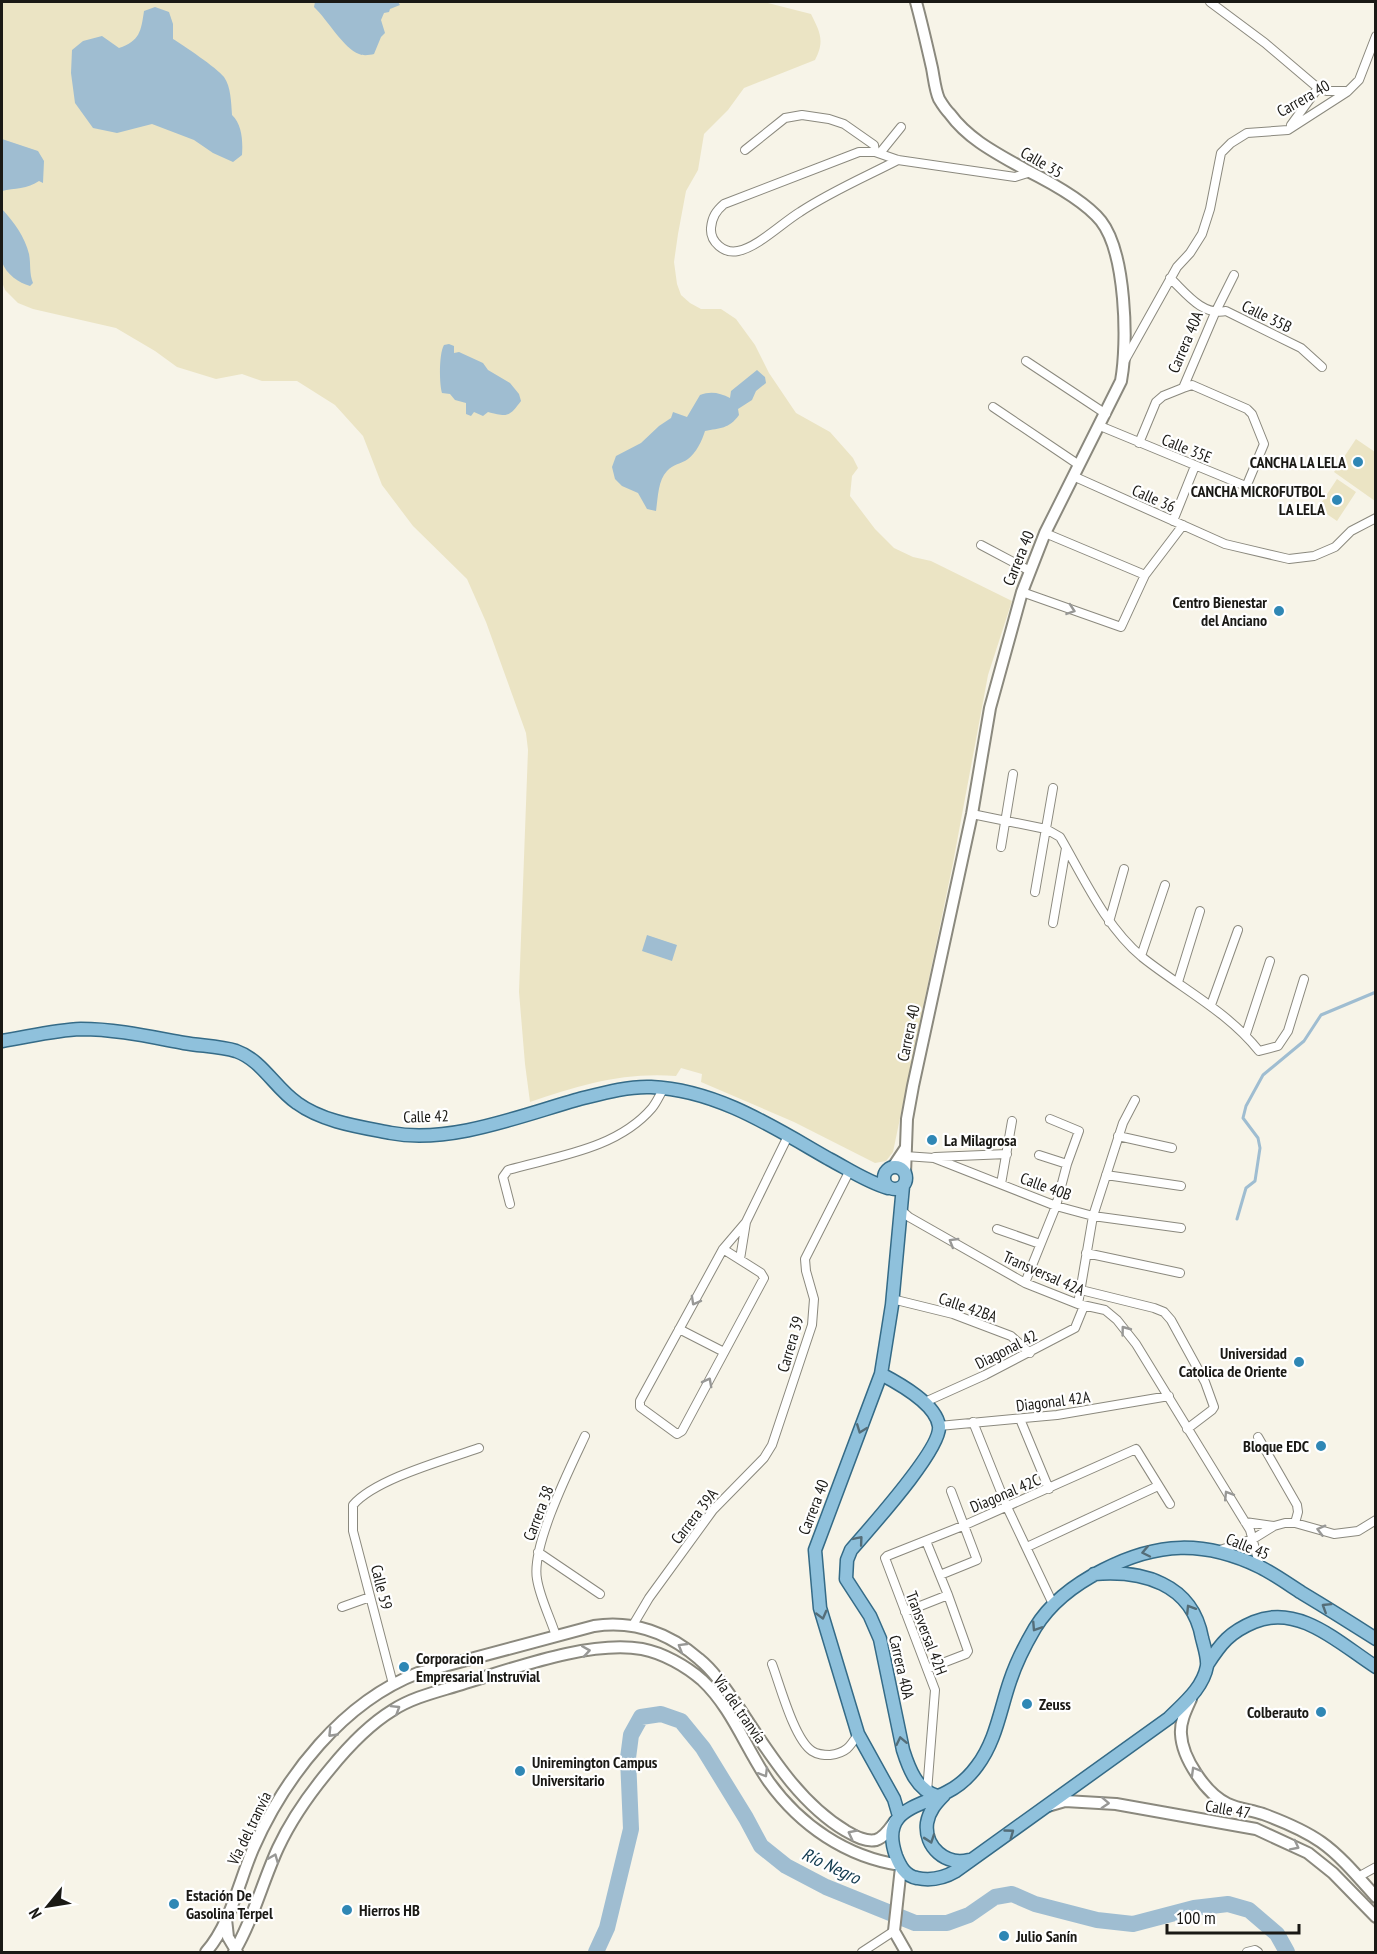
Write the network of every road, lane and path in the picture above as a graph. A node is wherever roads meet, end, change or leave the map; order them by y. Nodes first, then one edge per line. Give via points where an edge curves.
1 (916, 2) edge
2 (1210, 2) edge
3 (1376, 36) edge
4 (1318, 88) junction
5 (1347, 92) junction
6 (901, 127) dead end
7 (1288, 130) junction
8 (745, 150) dead end
9 (878, 152) junction
10 (898, 160) junction
11 (1031, 172) junction
12 (1234, 275) dead end
13 (1170, 278) junction
14 (1215, 314) junction
15 (1125, 360) junction
16 (1026, 361) dead end
17 (1322, 367) dead end
18 (1183, 388) junction
19 (993, 407) dead end
20 (1106, 414) junction
21 (1100, 426) junction
22 (1139, 443) junction
23 (1079, 465) junction
24 (1196, 466) junction
25 (1073, 476) junction
26 (1246, 487) junction
27 (1265, 494) dead end
28 (1376, 518) edge
29 (1173, 521) junction
30 (1183, 525) junction
31 (1045, 533) junction
32 (981, 545) dead end
33 (1030, 571) junction
34 (1145, 574) junction
35 (1022, 592) junction
36 (1013, 774) dead end
37 (1053, 788) dead end
38 (972, 814) junction
39 (1005, 821) junction
40 (1046, 829) junction
41 (1001, 847) dead end
42 (1066, 848) junction
43 (1124, 869) dead end
44 (1165, 885) dead end
45 (1035, 892) dead end
46 (1200, 911) dead end
47 (1109, 922) junction
48 (1053, 923) dead end
49 (1238, 930) dead end
50 (1141, 956) junction
51 (1270, 961) dead end
52 (1304, 979) dead end
53 (1178, 982) junction
54 (1211, 1005) junction
55 (1245, 1034) junction
56 (2, 1041) edge
57 (664, 1088) junction
58 (1135, 1100) dead end
59 (1050, 1119) dead end
60 (1012, 1121) dead end
61 (789, 1136) junction
62 (1118, 1136) junction
63 (1172, 1148) dead end
64 (905, 1152) junction
65 (1007, 1154) junction
66 (1039, 1155) dead end
67 (934, 1158) junction
68 (1067, 1164) junction
69 (890, 1169) junction
70 (852, 1171) junction
71 (1106, 1175) junction
72 (897, 1184) junction
73 (1001, 1184) junction
74 (1181, 1186) dead end
75 (510, 1204) dead end
76 (1056, 1206) junction
77 (901, 1207) junction
78 (1093, 1216) junction
79 (746, 1222) junction
80 (1181, 1228) dead end
81 (997, 1229) dead end
82 (1040, 1244) junction
83 (723, 1249) junction
84 (1086, 1253) junction
85 (740, 1259) junction
86 (1180, 1273) dead end
87 (1025, 1283) junction
88 (1081, 1290) junction
89 (892, 1299) junction
90 (1081, 1305) junction
91 (679, 1329) junction
92 (724, 1352) junction
93 (1030, 1353) junction
94 (881, 1374) junction
95 (1169, 1396) junction
96 (925, 1402) junction
97 (1020, 1419) junction
98 (973, 1422) junction
99 (779, 1426) joint
100 (939, 1426) junction
101 (1187, 1429) junction
102 (585, 1436) dead end
103 (1257, 1437) dead end
104 (479, 1448) dead end
105 (1158, 1486) junction
106 (1049, 1489) junction
107 (951, 1491) dead end
108 (1170, 1504) dead end
109 (1007, 1507) junction
110 (1376, 1520) edge
111 (1245, 1521) junction
112 (1295, 1523) junction
113 (965, 1525) junction
114 (1274, 1526) junction
115 (1253, 1539) junction
116 (926, 1541) junction
117 (1027, 1547) junction
118 (1217, 1551) junction
119 (538, 1552) junction
120 (885, 1558) joint
121 (1260, 1567) junction
122 (1094, 1574) junction
123 (940, 1575) junction
124 (600, 1594) dead end
125 (948, 1595) junction
126 (370, 1597) junction
127 (1053, 1605) junction
128 (342, 1607) dead end
129 (905, 1612) junction
130 (633, 1625) junction
131 (556, 1636) junction
132 (1376, 1639) edge
133 (772, 1664) dead end
134 (1207, 1665) junction
135 (1376, 1667) edge
136 (927, 1669) junction
137 (393, 1684) junction
138 (1192, 1696) junction
139 (858, 1734) junction
140 (937, 1793) junction
141 (1047, 1806) junction
142 (898, 1816) junction
143 (972, 1860) junction
144 (900, 1866) junction
145 (1376, 1867) edge
146 (912, 1877) junction
147 (1358, 1877) junction
148 (898, 1892) junction
149 (1376, 1897) edge
150 (1376, 1917) edge
151 (226, 1918) junction
152 (894, 1931) junction
153 (207, 1951) edge
154 (235, 1952) edge
155 (862, 1953) edge
156 (906, 1953) edge

1 - 11 main road, Calle 35 via 939,99 963,130
2 - 4 street
3 - 5 street via 1359,80
4 - 5 street
4 - 7 street
5 - 7 street, Carrera 40
6 - 9 street
7 - 13 street, Carrera 40 via 1247,134 1221,153 1202,234
8 - 9 street via 786,118 802,115 844,124
9 - 10 street
9 - 10 street via 859,152 724,204 715,212 711,228 716,243 736,252 749,248 810,206
10 - 11 street via 1015,177
11 - 15 main road, Calle 35 via 1087,208 1108,232 1121,274
12 - 14 street, Carrera 40A
13 - 14 street, Calle 35B via 1201,307
13 - 15 street, Carrera 40
14 - 17 street, Calle 35B via 1226,311 1301,348
14 - 18 street, Carrera 40A
15 - 20 main road, Carrera 40 via 1121,381
16 - 20 street
18 - 22 street, Carrera 40A via 1156,402
18 - 26 street via 1192,385 1252,414 1263,444
19 - 23 street
20 - 21 main road, Carrera 40
21 - 22 street, Calle 35E
21 - 23 main road, Carrera 40
22 - 24 street, Calle 35E
23 - 25 main road, Carrera 40
24 - 26 street, Calle 35E
24 - 29 street
25 - 29 street, Calle 36
25 - 31 main road, Carrera 40
26 - 27 street, Calle 35E
28 - 30 street, Calle 36 via 1352,531 1335,547 1314,556 1289,559 1225,544
29 - 30 street, Calle 36
30 - 34 street
31 - 33 main road, Carrera 40
31 - 34 street
32 - 33 street
33 - 35 main road, Carrera 40
35 -> 34 street via 1121,627
35 - 38 main road, Carrera 40 via 990,708
36 - 39 street
37 - 40 street
38 - 39 street
38 - 64 main road, Carrera 40 via 913,1086
39 - 40 street
39 - 41 street
40 - 42 street via 1060,837
40 - 45 street
42 - 47 street
42 - 48 street
43 - 47 street
44 - 50 street
46 - 53 street
47 - 50 street
49 - 54 street
50 - 53 street
51 - 55 street
52 - 55 street via 1288,1031 1278,1046 1259,1051
53 - 54 street
54 - 55 street
56 - 57 main road, Calle 42 via 82,1029 236,1051 255,1062 295,1102 311,1112 404,1135 456,1131 601,1094
57 - 61 main road, Calle 42 via 694,1092
57 - 75 street via 653,1107 637,1122 605,1142 508,1170 503,1177
58 - 62 street, Diagonal 42
59 - 68 street via 1078,1131
60 - 65 street
61 - 70 main road, Calle 42
61 - 79 street
62 - 63 street
62 - 71 street, Diagonal 42
64 - 67 street, Calle 40B
64 - 69 main road, Carrera 40
64 - 72 main road, Carrera 40
65 - 67 street
65 - 73 street
66 - 68 street
67 - 73 street, Calle 40B
68 - 76 street
69 - 70 main road
69 - 72 main road via 900,1169
69 - 72 main road via 884,1180
70 - 72 main road, Calle 42 via 870,1182
70 - 99 street, Carrera 39 via 805,1259 814,1299 812,1325
71 - 74 street
71 - 78 street, Diagonal 42
72 - 77 main road
73 - 76 street, Calle 40B
76 - 78 street, Calle 40B
76 - 82 street
87 -> 77 street, Transversal 42A via 909,1217
77 - 89 main road, Carrera 40
78 - 80 street, Calle 40B
78 - 84 street, Diagonal 42
79 - 83 street
79 - 85 street
81 - 82 street
82 - 87 street
83 - 85 street
83 -> 91 street
84 - 86 street
84 - 88 street, Diagonal 42
85 - 92 street via 764,1278
87 - 90 street, Transversal 42A
88 - 90 street, Diagonal 42
88 - 101 street, Transversal 42A via 1164,1312 1182,1338 1214,1407
89 - 93 street, Calle 42BA via 953,1314 1011,1336
89 - 94 main road, Carrera 40
90 - 93 street, Diagonal 42 via 1075,1328
95 -> 90 street, Transversal 42A via 1117,1320 1105,1310
91 - 92 street
91 -> 92 street via 639,1404 677,1434
93 - 96 street, Diagonal 42
94 - 96 main road
94 -> 139 main road, Carrera 40 via 815,1550 820,1608
95 - 97 street, Diagonal 42A
95 - 101 street, Transversal 42A
96 - 100 main road
97 - 98 street, Diagonal 42A
97 - 106 street
98 - 100 street, Diagonal 42A
98 - 109 street
99 - 130 street, Carrera 39A via 764,1458 713,1510
140 -> 100 main road, Carrera 40A via 918,1782 909,1767 880,1639 849,1586 845,1571 851,1550 922,1462
111 -> 101 street, Transversal 42A
102 - 119 street, Carrera 38
103 - 112 street via 1297,1505
104 - 126 street, Calle 59 via 386,1483 352,1505 353,1531
105 - 106 street, Diagonal 42C via 1136,1449
105 - 108 street
105 - 117 street
106 - 109 street, Diagonal 42C
107 - 113 street
109 - 113 street, Diagonal 42C
109 - 117 street
110 -> 112 street via 1358,1531 1334,1534
111 - 114 street
111 - 115 street, Transversal 42A
112 - 114 street
113 - 116 street, Diagonal 42C
113 - 123 street via 977,1560
114 - 115 street
115 - 118 street
115 - 121 street, Transversal 42A
116 - 120 street, Diagonal 42C
116 - 123 street
117 - 127 street
118 - 121 main road, Calle 45
118 -> 122 main road, Calle 45 via 1189,1547 1145,1552
119 - 124 street
119 - 131 street, Carrera 38 via 537,1580
120 - 129 street, Transversal 42H
132 -> 121 main road, Calle 45
122 - 127 main road, Calle 45
134 -> 122 main road via 1195,1617 1172,1589 1135,1574
123 - 125 street
125 - 129 street
125 - 136 street via 968,1652
126 - 128 street
126 - 137 street, Calle 59
127 -> 140 main road, Calle 45 via 1019,1656 988,1748 977,1766 962,1782
129 - 136 street, Transversal 42H
130 - 131 main road, Vía del tranvía via 594,1626
142 -> 130 main road, Vía del tranvía via 886,1833 874,1840 854,1836 838,1826 785,1774 701,1660 655,1632
131 - 137 main road, Vía del tranvía via 418,1673
133 - 139 street via 797,1732 813,1752 841,1754
134 - 135 main road via 1221,1642 1243,1626 1281,1616 1311,1625
134 - 138 main road
136 - 140 street, Transversal 42H via 935,1690
137 -> 151 main road, Vía del tranvía via 340,1725 283,1791 253,1848
138 - 141 main road via 1169,1718
147 -> 138 main road, Calle 47 via 1321,1842 1292,1826 1229,1805 1214,1796 1189,1760 1181,1734
139 - 142 main road, Carrera 40 via 894,1799
140 - 142 main road
140 -> 143 main road via 927,1832 934,1849 950,1861
143 -> 141 main road
141 -> 150 main road, Calle 47 via 1065,1802 1116,1804 1256,1829 1308,1853
142 - 144 main road via 893,1832
143 - 146 main road via 947,1876
144 - 146 main road
144 - 148 main road
154 -> 144 main road, Vía del tranvía via 298,1812 332,1767 373,1725 411,1700 591,1650 642,1649 687,1669 715,1696 769,1781 806,1823 848,1849
145 - 147 street
146 - 148 main road
147 - 149 main road, Calle 47
148 - 152 main road
151 - 153 main road, Vía del tranvía
151 - 154 main road
152 - 155 street
152 - 156 main road
153 - 154 main road

